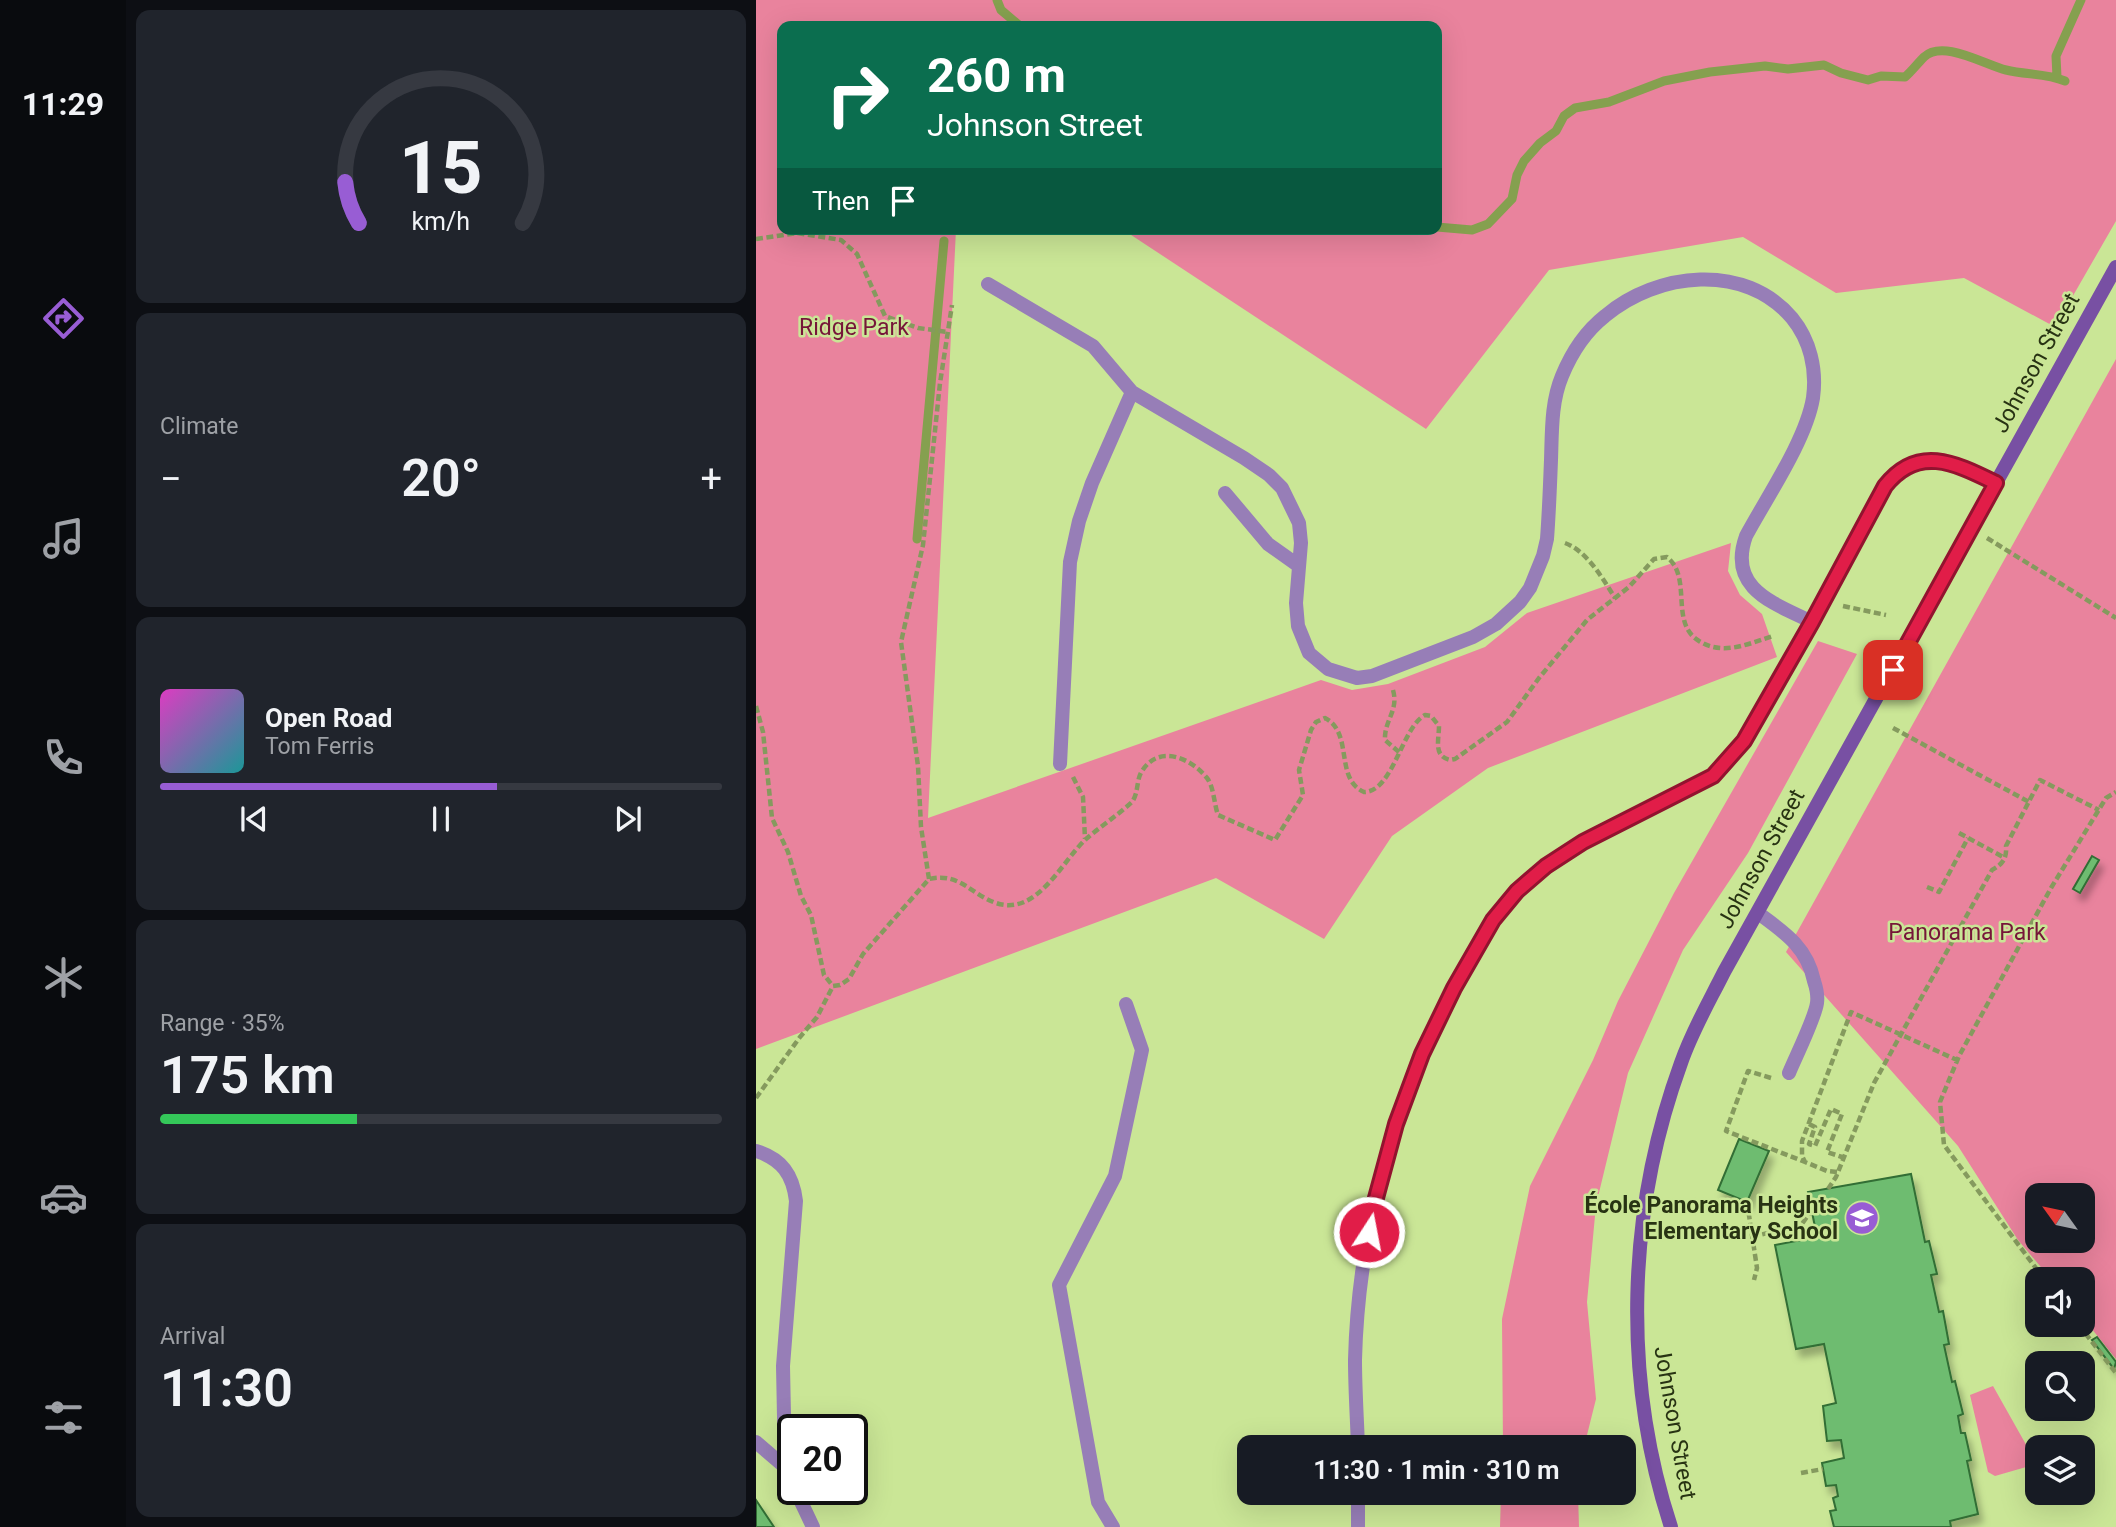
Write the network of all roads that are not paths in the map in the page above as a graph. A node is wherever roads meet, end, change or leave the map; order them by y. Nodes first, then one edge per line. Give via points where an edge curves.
1 (2116, 267) edge
2 (988, 284) dead end
3 (1132, 392) junction
4 (1996, 483) junction
5 (1225, 493) dead end
6 (1300, 566) junction
7 (1812, 622) junction
8 (1060, 764) road end
9 (1758, 913) junction
10 (1126, 1004) dead end
11 (1789, 1073) road end
12 (756, 1151) edge
13 (785, 1414) edge
14 (1358, 1435) edge
15 (756, 1441) edge
16 (777, 1460) edge
17 (803, 1505) edge
18 (1358, 1505) edge
19 (813, 1527) edge
20 (1113, 1527) edge
21 (1358, 1527) edge
22 (1671, 1527) edge

1 - 4 street, Johnson Street
2 - 3 street via 1093,346
3 - 6 street via 1244,458 1282,488 1299,523
3 - 8 street via 1092,483 1070,562
4 - 7 street via 1957,464 1938,461 1902,468 1885,486
4 - 9 street, Johnson Street
5 - 6 street via 1268,544
6 - 7 street via 1298,625 1309,653 1344,676 1357,678 1386,671 1496,624 1530,588 1543,556 1555,396 1578,346 1610,312 1651,289 1716,279 1745,285 1773,300 1797,324 1811,352 1814,375 1809,415 1746,536 1742,567 1762,597
7 - 14 street via 1744,741 1713,776 1583,842 1546,866 1493,920 1471,957 1422,1054 1396,1124 1373,1209 1355,1360
9 - 11 street via 1802,949 1815,985 1817,1003
9 - 22 street, Johnson Street via 1681,1062 1644,1213 1637,1282 1641,1390
10 - 20 street via 1142,1050 1115,1176 1059,1285 1098,1502
12 - 13 street via 785,1170 794,1183 796,1201 783,1366
15 - 16 street
17 - 19 street
18 - 21 street

